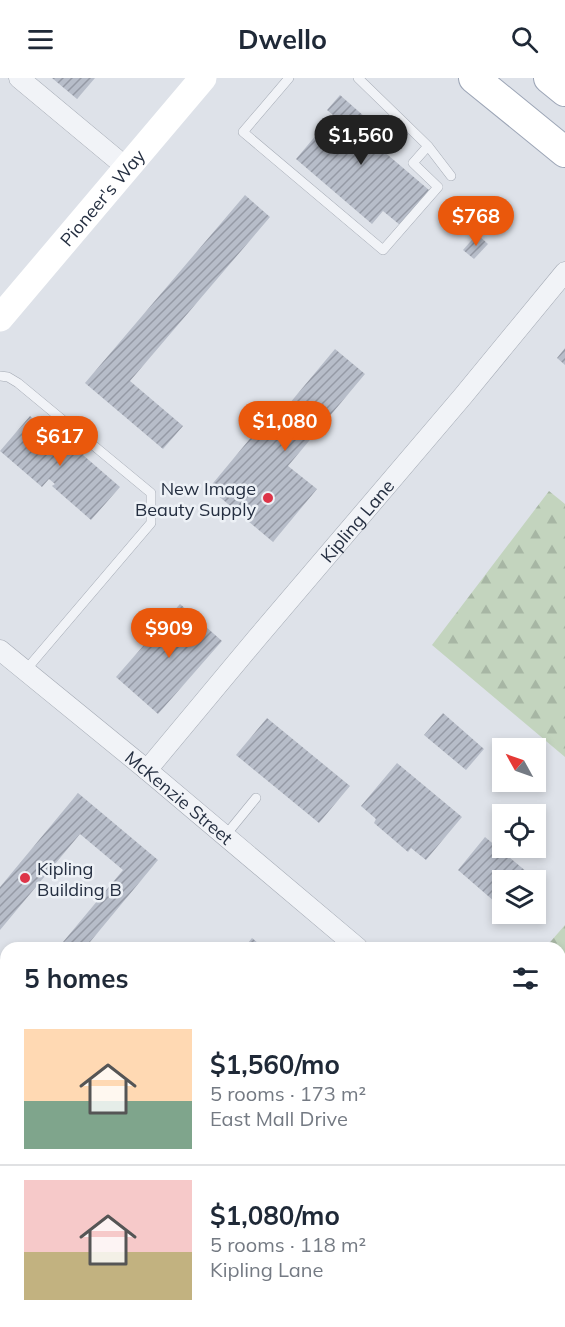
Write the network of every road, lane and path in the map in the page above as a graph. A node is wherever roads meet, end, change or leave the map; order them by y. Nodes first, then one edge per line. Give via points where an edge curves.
1 (19, 78) edge
2 (203, 78) edge
3 (289, 78) edge
4 (358, 78) edge
5 (474, 78) edge
6 (549, 78) edge
7 (565, 91) edge
8 (428, 146) junction
9 (565, 152) edge
10 (127, 168) junction
11 (451, 176) dead end
12 (565, 272) edge
13 (0, 318) edge
14 (0, 376) edge
15 (0, 650) edge
16 (25, 670) junction
17 (147, 770) junction
18 (256, 798) dead end
19 (225, 836) junction
20 (351, 942) edge

1 - 10 street
2 - 10 main road, Pioneer's Way
3 - 8 lane via 243,132 383,250 438,187 413,163
4 - 8 lane
5 - 9 main road
6 - 7 main road
8 - 11 lane
10 - 13 main road, Pioneer's Way
12 - 17 street, Kipling Lane
14 - 16 lane via 18,383 151,492 152,523
15 - 16 street, McKenzie Street
16 - 17 street, McKenzie Street
17 - 19 street, McKenzie Street
18 - 19 lane
19 - 20 street, McKenzie Street

